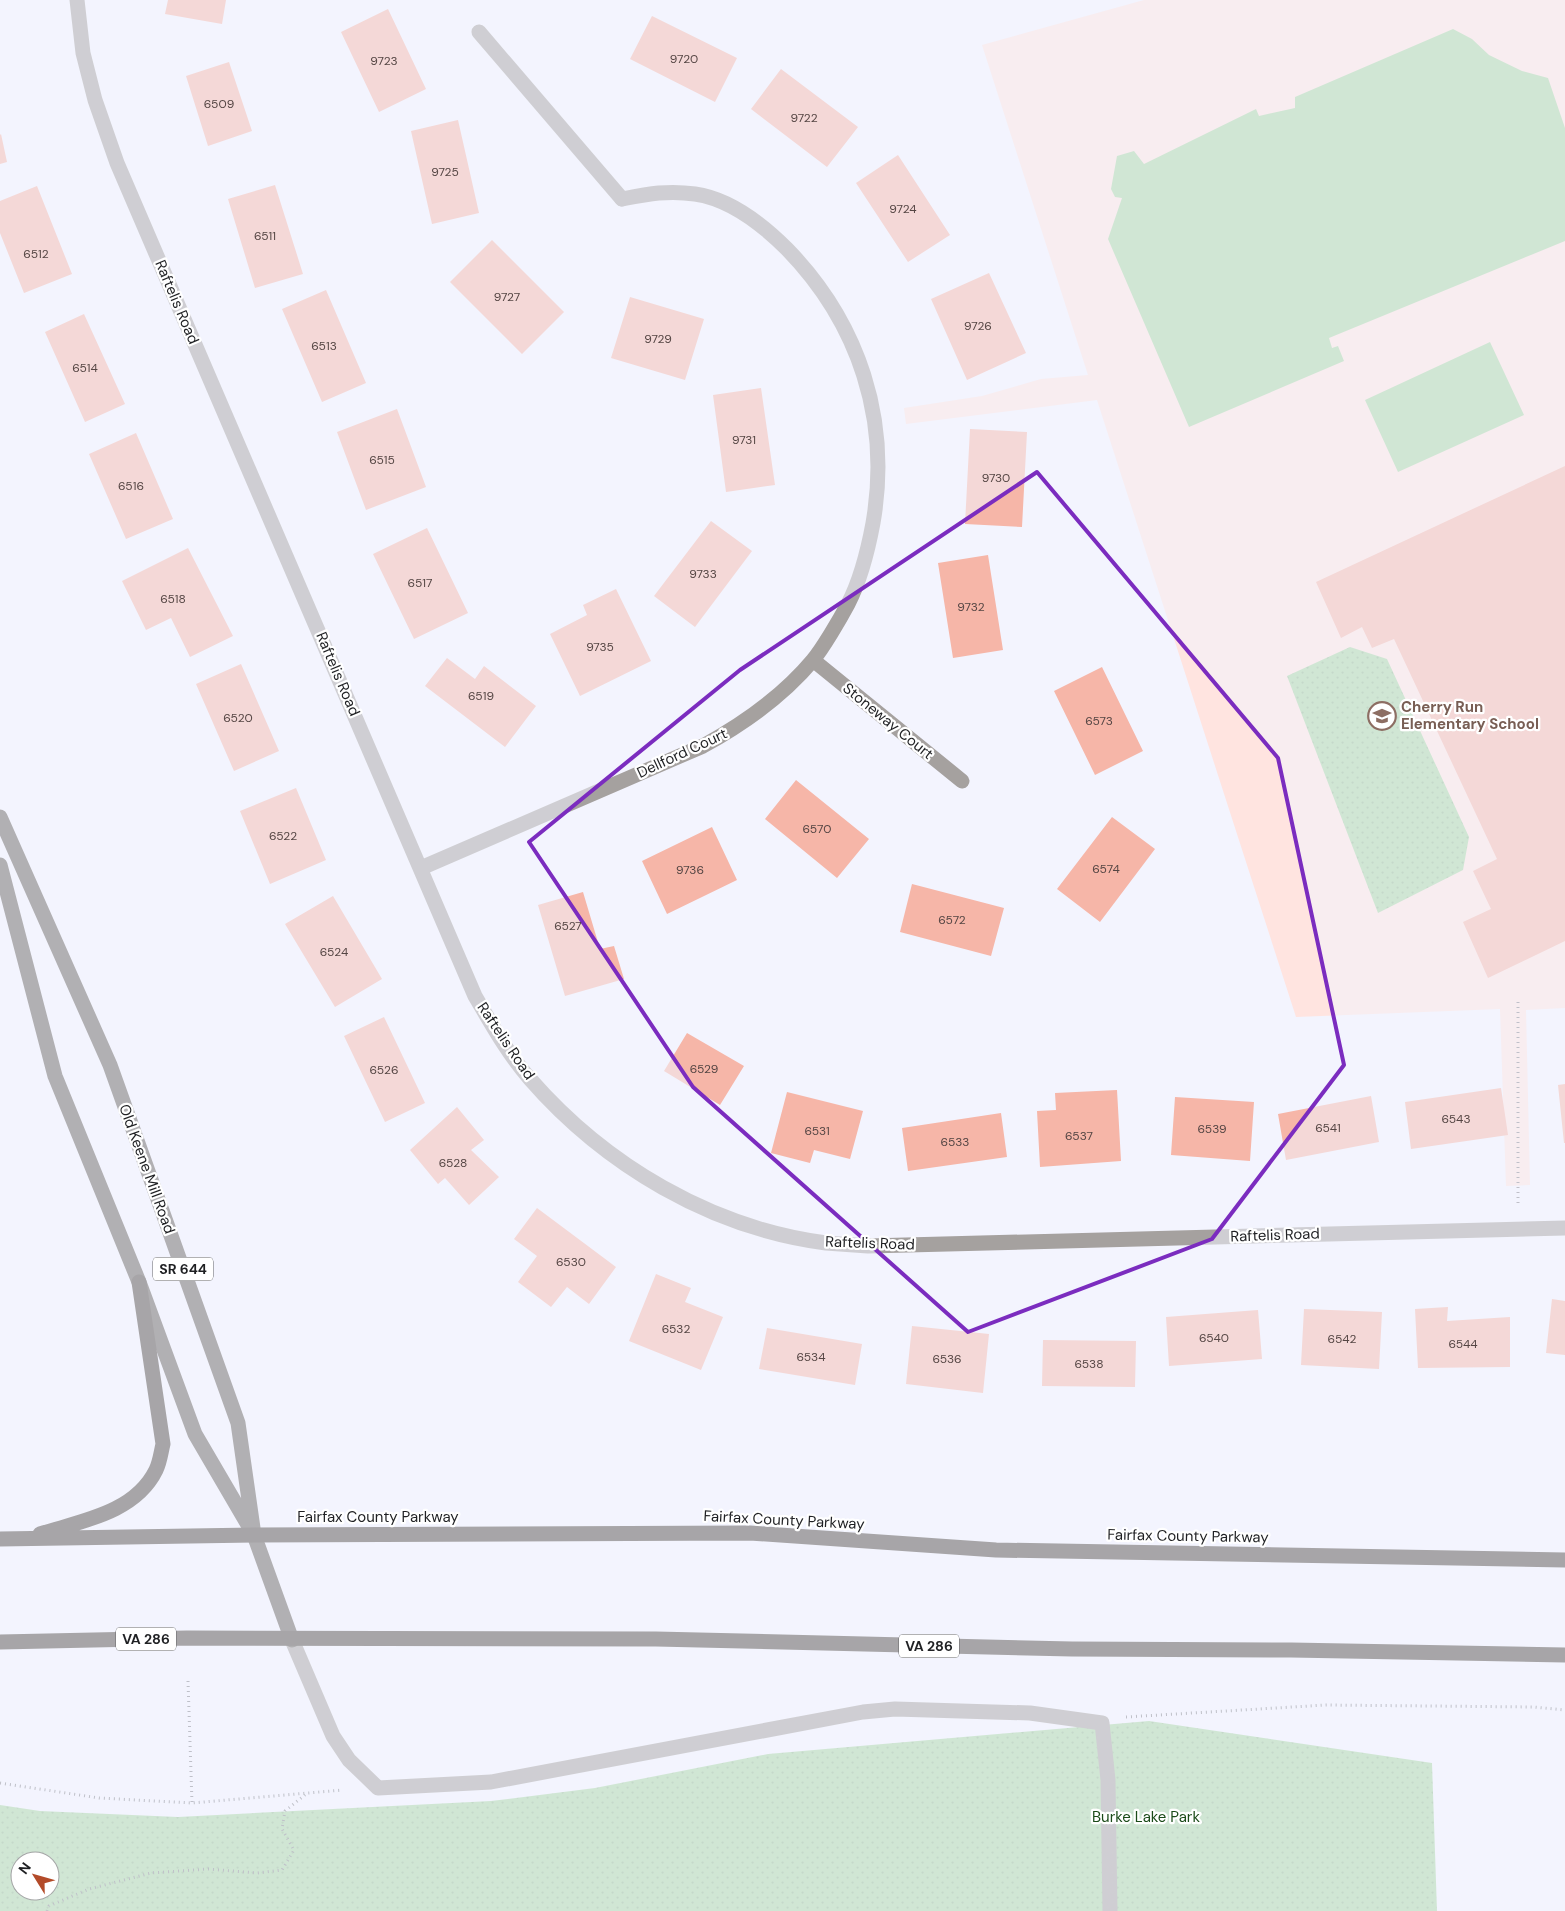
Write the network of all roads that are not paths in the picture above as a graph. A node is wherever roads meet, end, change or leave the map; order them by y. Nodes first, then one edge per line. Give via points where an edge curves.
1 (77, 0) edge
2 (479, 32) dead end
3 (813, 660) junction
4 (962, 782) dead end
5 (0, 817) edge
6 (0, 865) edge
7 (421, 868) junction
8 (1565, 1228) edge
9 (139, 1282) junction
10 (254, 1534) junction
11 (0, 1539) edge
12 (23, 1539) junction
13 (1565, 1560) edge
14 (292, 1640) junction
15 (0, 1642) edge
16 (1565, 1655) edge
17 (1110, 1911) edge

1 - 7 street, Raftelis Road via 83,53 117,163
2 - 3 street, Dellford Court via 622,199 664,192 696,194 719,200 773,235 808,271 832,305 854,347 868,387 878,464 876,507 869,543 848,605
3 - 4 street, Stoneway Court
3 - 7 street, Dellford Court via 772,700 703,746
5 - 10 main road, Old Keene Mill Road / SR 644 via 110,1065 238,1423
6 - 9 main road, Old Keene Mill Road / SR 644 via 55,1076
7 - 8 street, Raftelis Road via 475,996 529,1078 567,1118 604,1150 653,1183 702,1208 742,1223 825,1243 868,1246
9 - 10 main road, Old Keene Mill Road / SR 644 via 195,1434
9 - 12 highway via 163,1444 157,1469 139,1494 106,1514
10 - 12 highway, Fairfax County Parkway
10 - 13 highway, Fairfax County Parkway via 750,1534 996,1550
10 - 14 main road, Old Keene Mill Road / SR 644
11 - 12 highway, Fairfax County Parkway
14 - 15 highway, VA 286 via 187,1638
14 - 16 highway, VA 286 via 656,1639 1072,1649
14 - 17 street via 333,1736 349,1760 378,1788 492,1782 862,1712 895,1709 1030,1713 1102,1723 1108,1780

